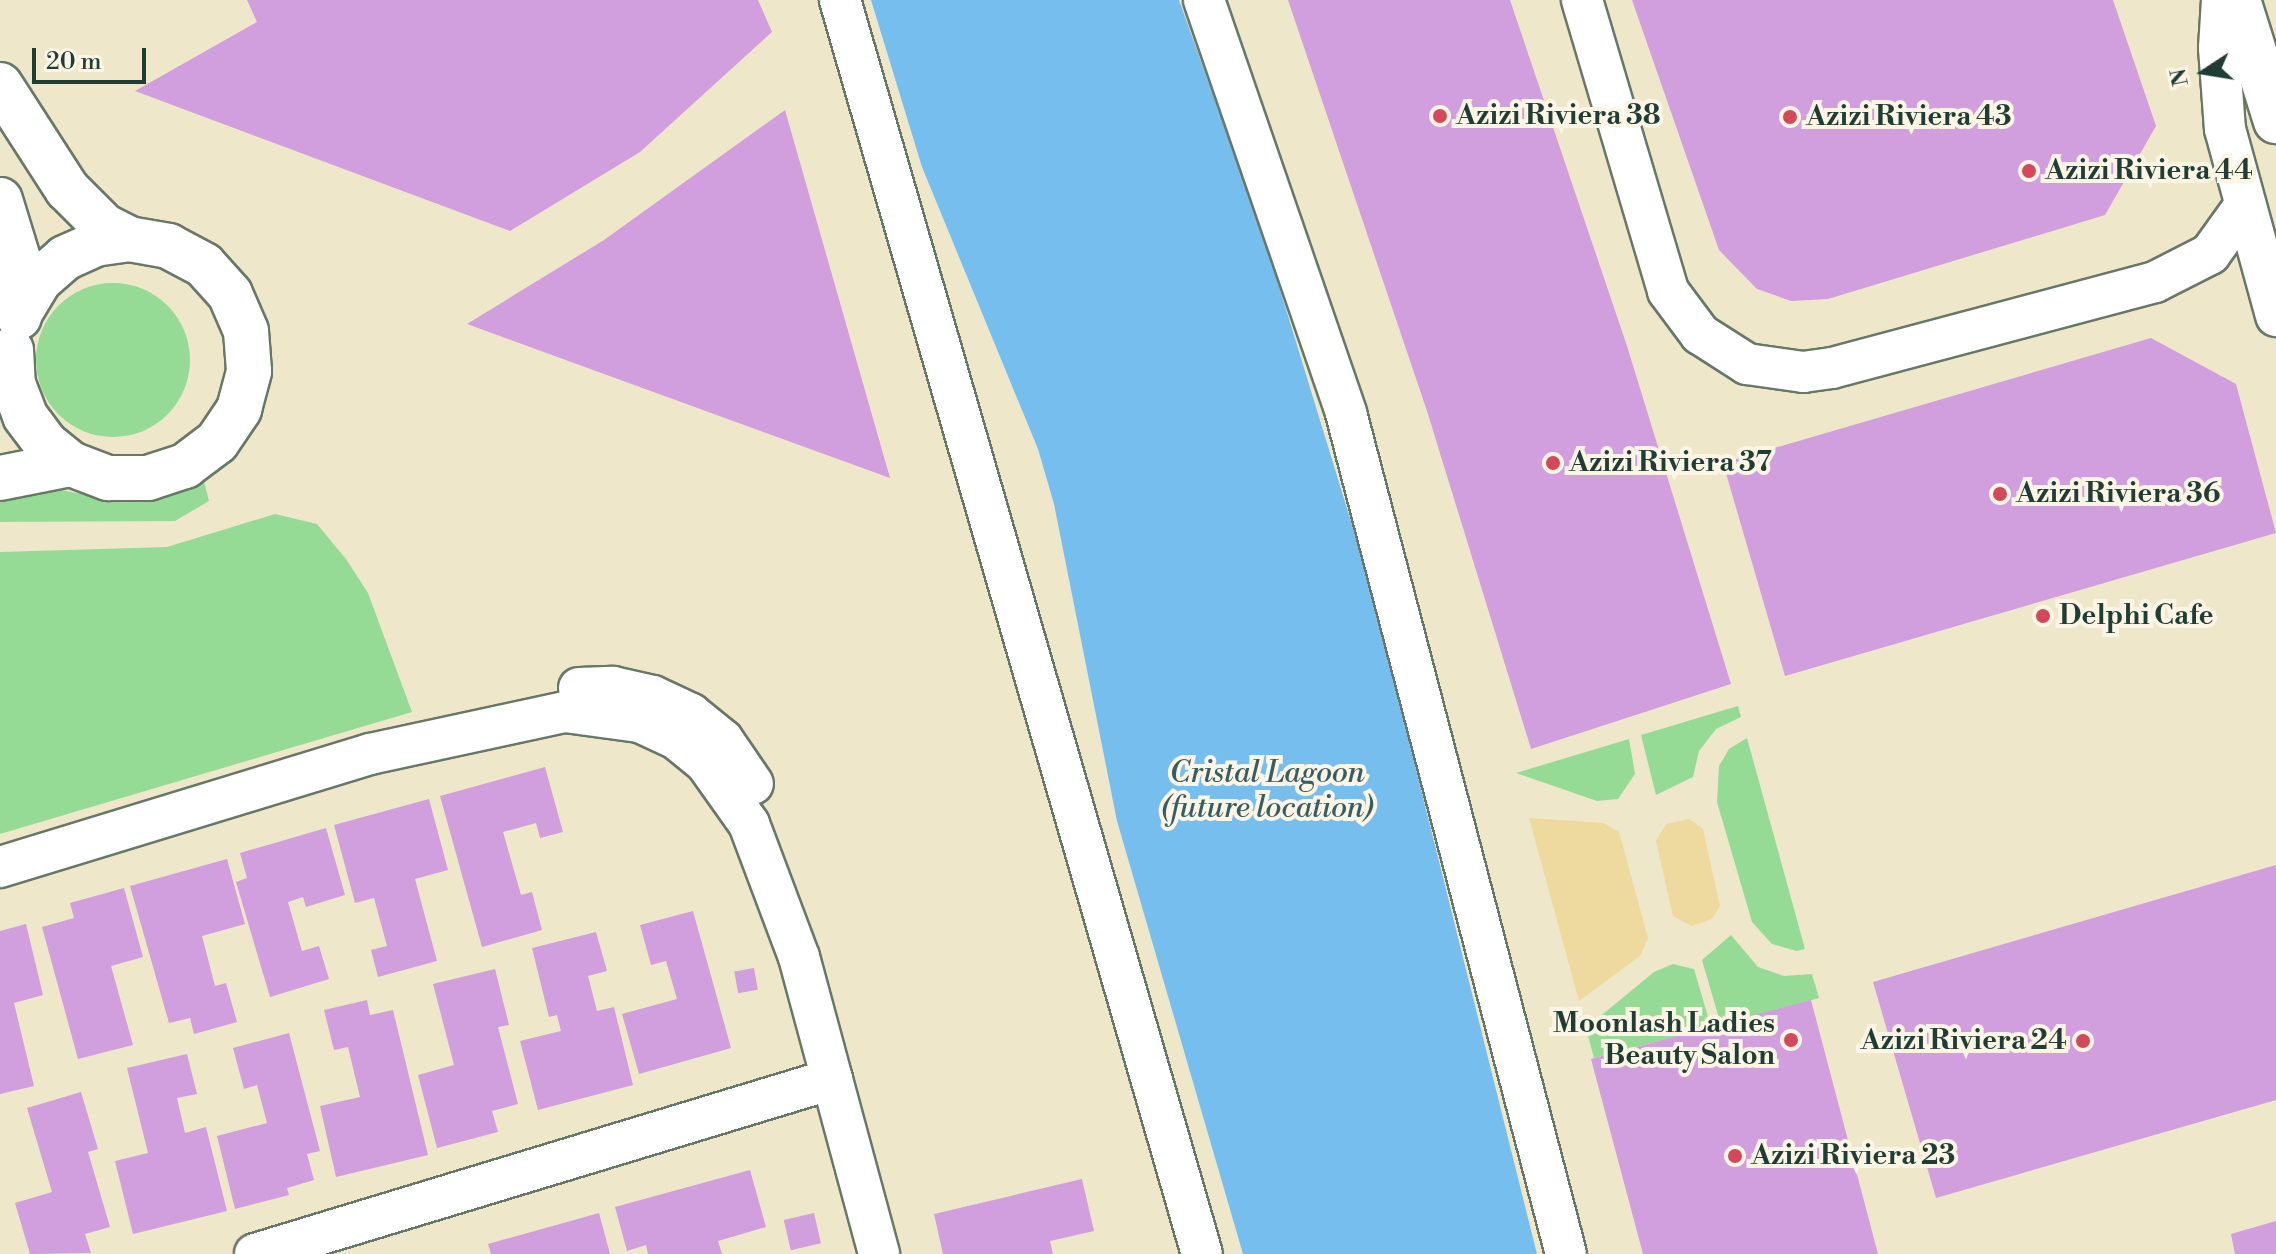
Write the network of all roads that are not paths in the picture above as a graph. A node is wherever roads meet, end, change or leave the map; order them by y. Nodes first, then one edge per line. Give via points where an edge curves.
1 (840, 0) edge
2 (1204, 0) edge
3 (1582, 0) edge
4 (2222, 0) edge
5 (2238, 0) edge
6 (0, 85) edge
7 (2276, 121) edge
8 (0, 200) edge
9 (2243, 208) junction
10 (130, 239) junction
11 (2276, 316) edge
12 (11, 343) edge
13 (71, 464) junction
14 (0, 478) edge
15 (0, 867) edge
16 (832, 1079) junction
17 (255, 1254) edge
18 (879, 1254) edge
19 (1202, 1254) edge
20 (1566, 1254) edge

1 - 19 street
2 - 20 street via 1346,413
3 - 9 street via 1668,291 1700,334 1747,364 1803,372 1832,368 2155,282 2210,254
4 - 9 street via 2220,89
5 - 7 street
6 - 10 street via 67,189 104,226
8 - 12 street via 14,233
9 - 11 street
10 - 12 street via 96,244 65,258 39,281
10 - 13 street via 169,246 204,265 230,294 246,331 249,371 239,409 224,432 185,466 148,478 108,478
12 - 13 street via 13,384 25,416 45,443
13 - 14 street
15 - 16 street via 370,754 565,712 603,713 652,728 705,762 730,791 749,824 799,957
16 - 17 street
16 - 18 street

